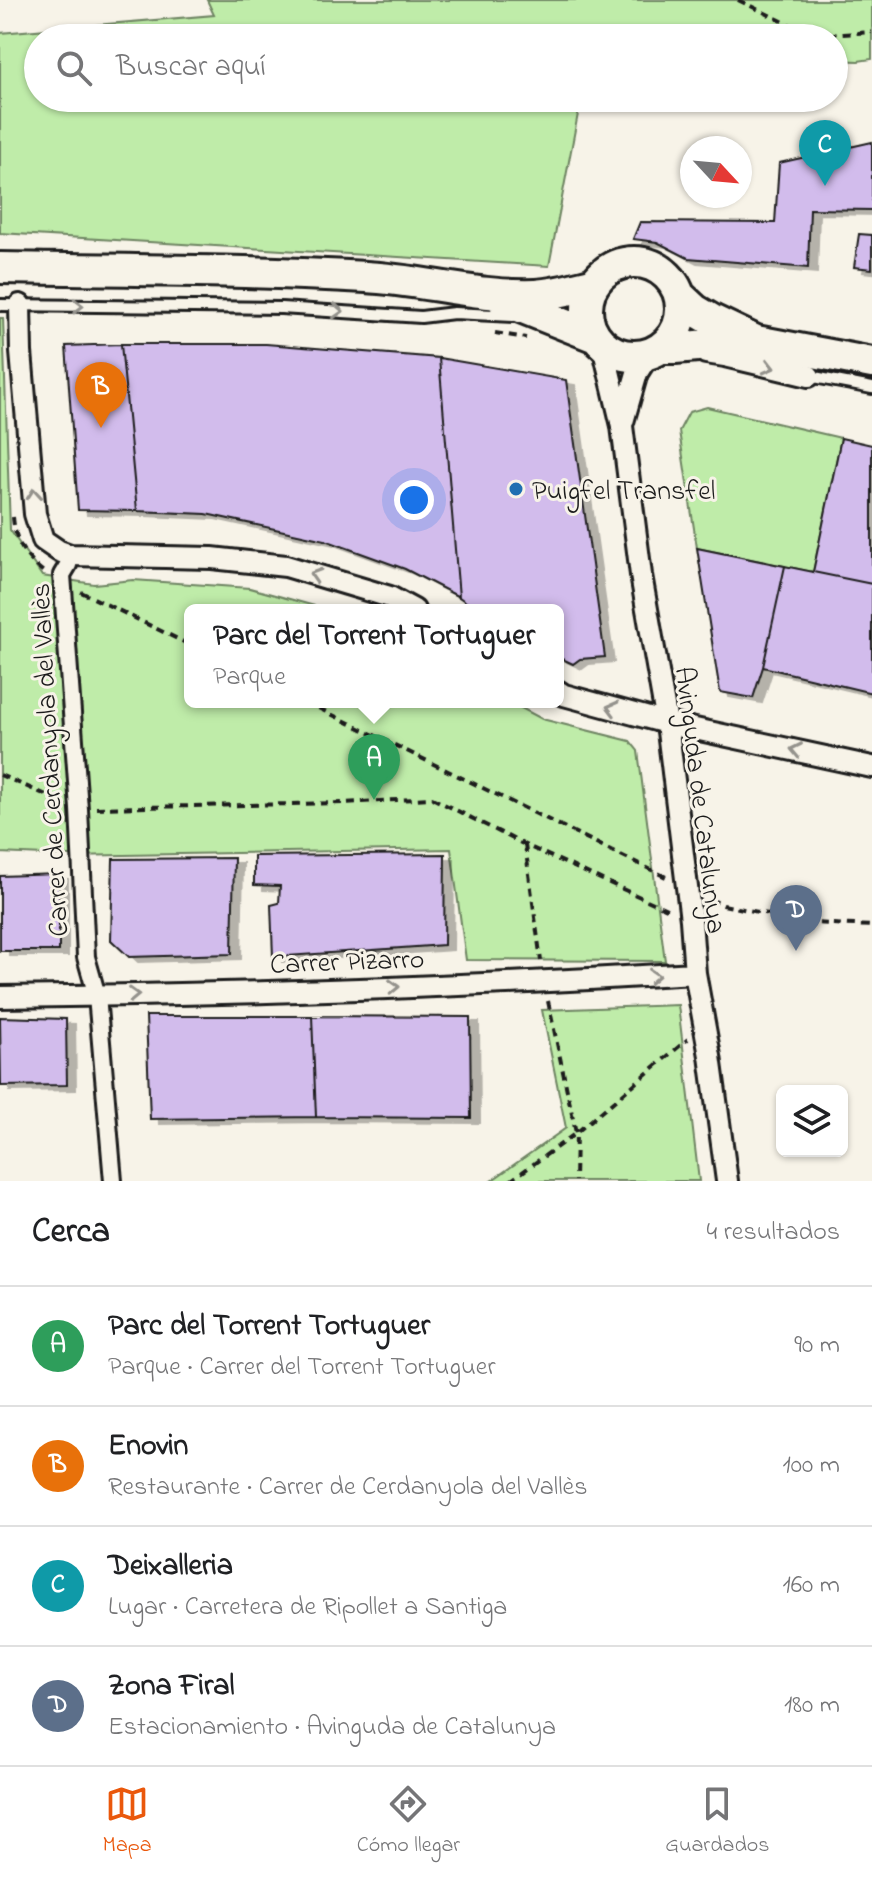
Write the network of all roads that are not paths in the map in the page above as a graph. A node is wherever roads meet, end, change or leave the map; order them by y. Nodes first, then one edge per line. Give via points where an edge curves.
1 (0, 268) edge
2 (595, 283) junction
3 (487, 293) junction
4 (680, 296) junction
5 (10, 305) edge
6 (543, 317) junction
7 (600, 341) junction
8 (756, 341) junction
9 (661, 350) junction
10 (872, 363) edge
11 (809, 376) joint
12 (872, 388) edge
13 (622, 426) junction
14 (70, 555) junction
15 (403, 604) edge
16 (564, 695) edge
17 (667, 723) junction
18 (872, 767) edge
19 (695, 973) junction
20 (97, 996) junction
21 (0, 997) edge
22 (113, 1181) edge
23 (727, 1181) edge

1 - 3 main road via 321,274
2 - 3 main road via 559,293
2 - 4 main road via 623,262 644,262 666,273
2 - 7 main road via 587,307
3 - 6 main road
4 - 8 main road via 695,310
4 - 9 main road via 680,318
5 -> 6 lane
14 -> 5 street, Carrer de Cerdanyola del Vallès via 43,540 35,514 21,352
6 - 7 main road
7 - 9 main road via 625,357
7 - 13 street, Avinguda de Catalunya
8 - 9 main road
8 - 10 main road
9 -> 11 street via 725,356
9 - 13 street, Avinguda de Catalunya via 637,373
11 - 12 lane
13 - 17 street, Avinguda de Catalunya
15 -> 14 street via 286,566 212,558
14 - 20 street, Carrer de Cerdanyola del Vallès via 62,575 86,957
17 -> 16 street
18 -> 17 street
17 - 19 street, Avinguda de Catalunya
20 -> 19 street, Carrer Pizarro
19 - 23 street, Avinguda de Catalunya
20 - 21 street, Carrer Pizarro
20 - 22 street, Carrer de Cerdanyola del Vallès

